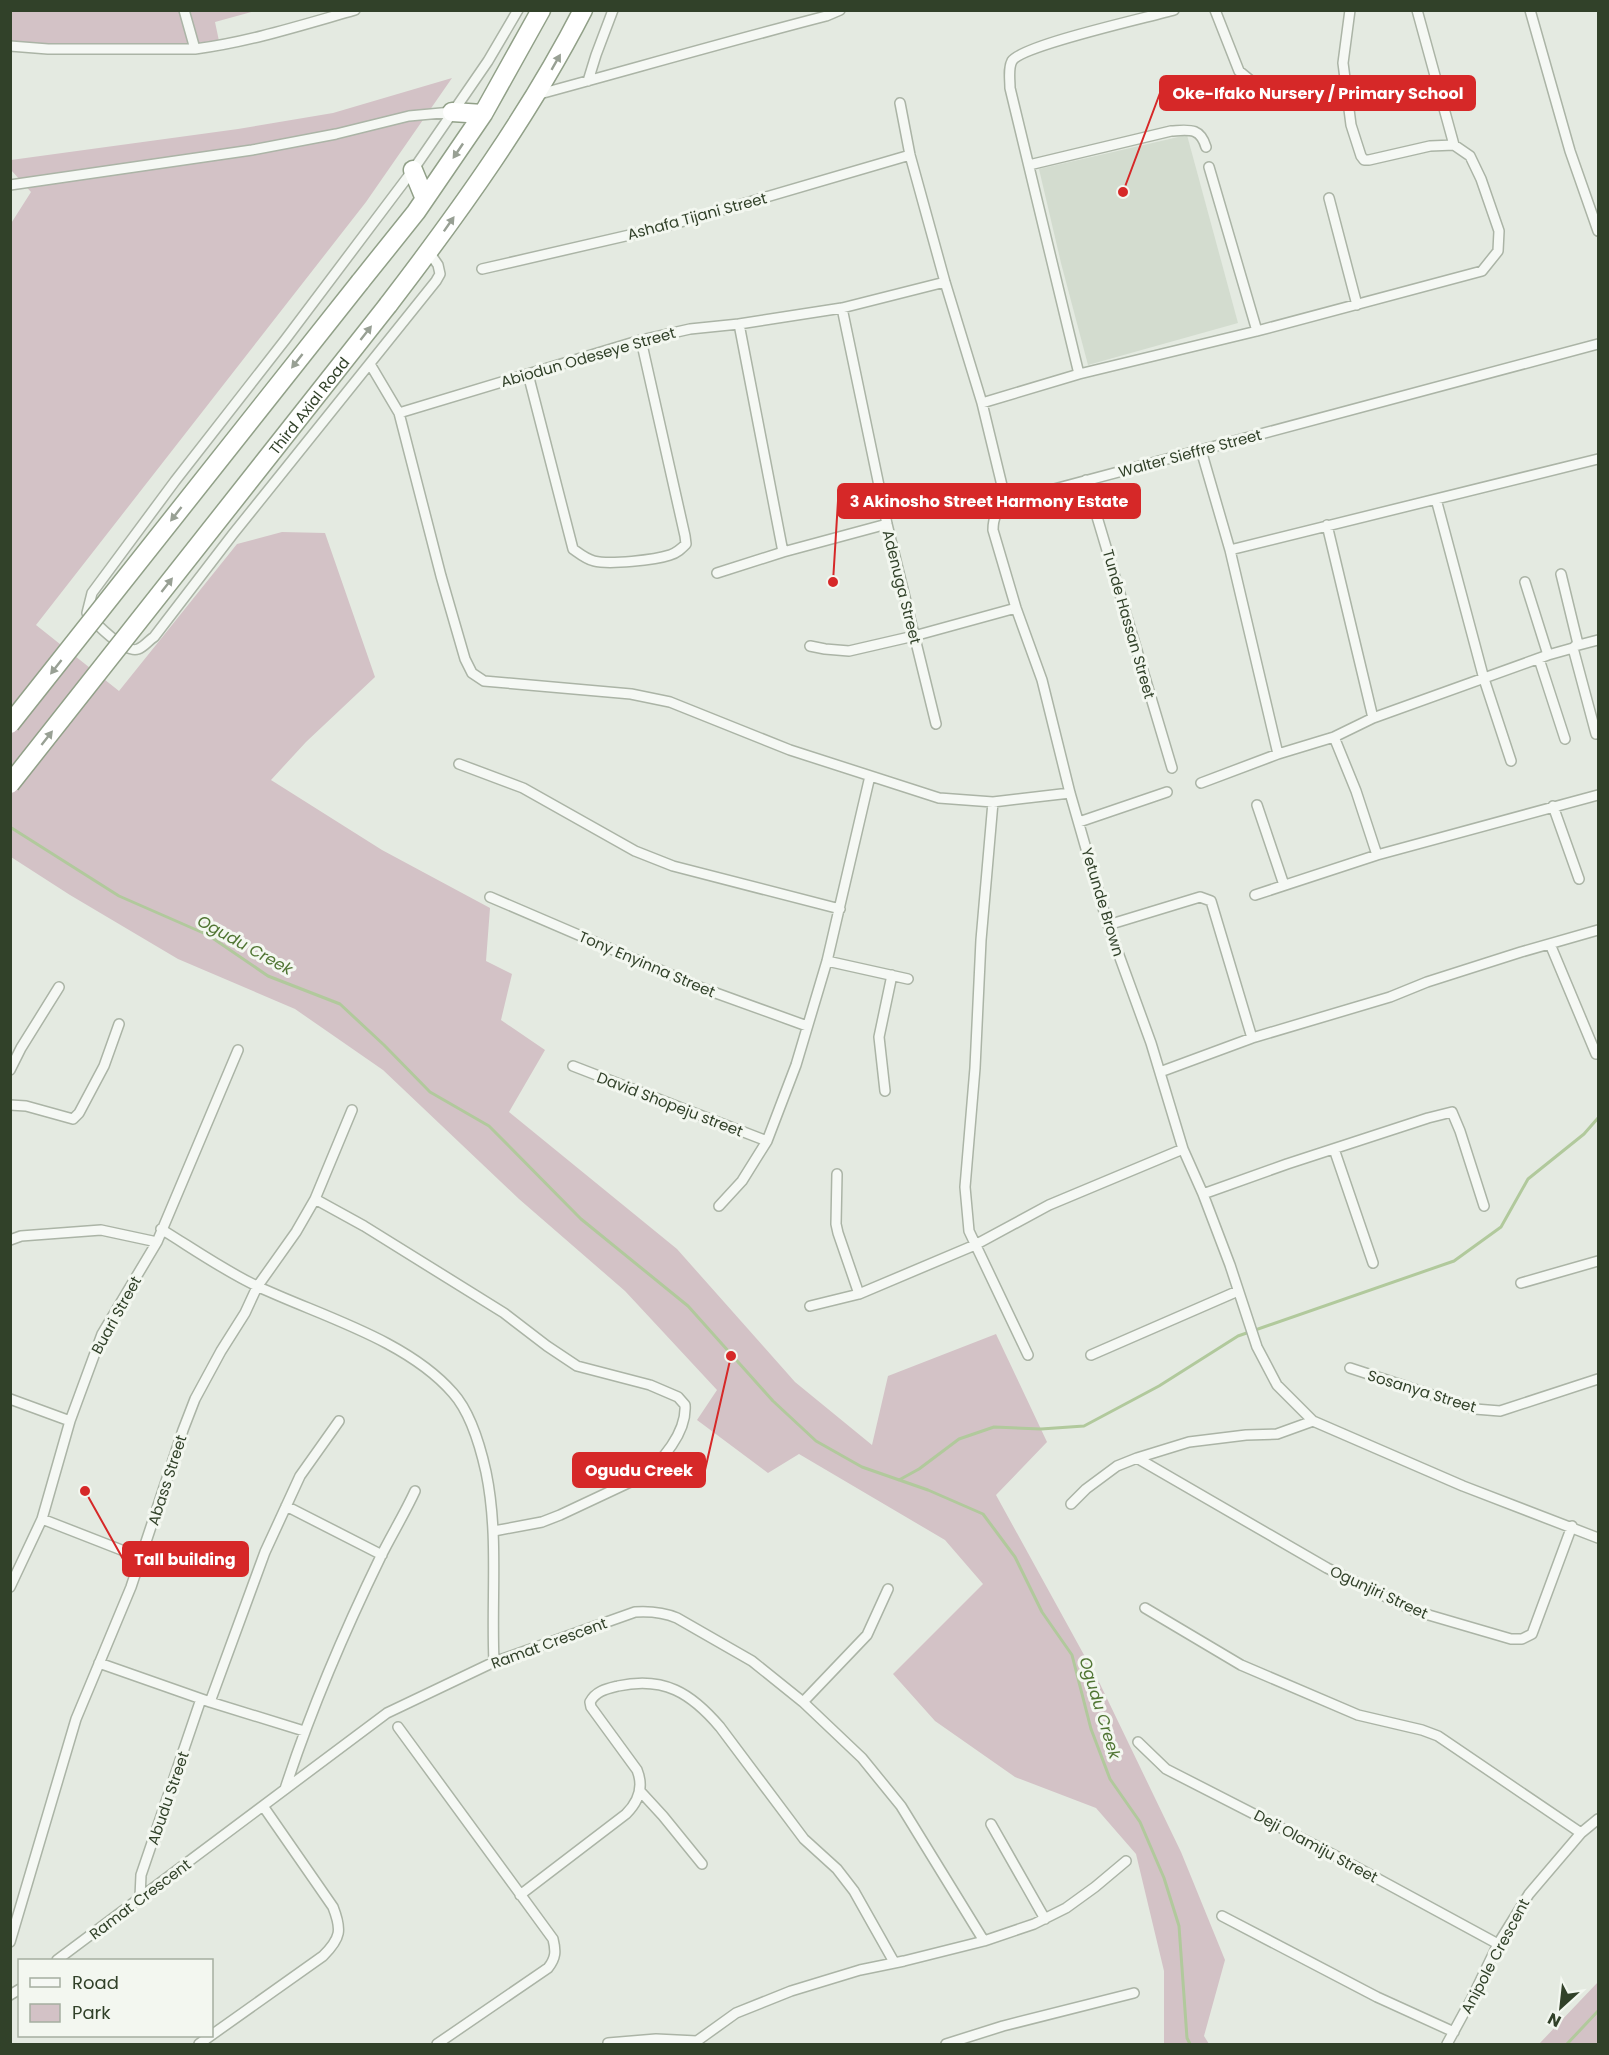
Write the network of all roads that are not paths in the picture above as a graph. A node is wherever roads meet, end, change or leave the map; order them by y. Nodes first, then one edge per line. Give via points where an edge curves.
1 (184, 10) edge
2 (355, 10) edge
3 (518, 10) edge
4 (541, 10) edge
5 (583, 10) edge
6 (613, 10) edge
7 (840, 10) edge
8 (1174, 10) edge
9 (1215, 10) edge
10 (1350, 10) edge
11 (1417, 10) edge
12 (1530, 10) edge
13 (10, 46) edge
14 (195, 49) junction
15 (588, 81) junction
16 (1256, 85) dead end
17 (536, 95) junction
18 (900, 103) dead end
19 (452, 112) junction
20 (483, 114) junction
21 (1454, 145) junction
22 (1206, 147) dead end
23 (910, 155) junction
24 (1029, 165) junction
25 (1209, 167) dead end
26 (413, 170) junction
27 (10, 185) edge
28 (1329, 198) dead end
29 (425, 199) junction
30 (1599, 231) edge
31 (429, 252) junction
32 (482, 269) dead end
33 (945, 282) junction
34 (1357, 305) junction
35 (842, 308) junction
36 (740, 324) junction
37 (1257, 331) junction
38 (641, 340) junction
39 (1599, 344) edge
40 (370, 364) junction
41 (528, 374) junction
42 (1079, 374) junction
43 (982, 403) junction
44 (399, 412) junction
45 (1201, 450) junction
46 (1599, 459) edge
47 (1086, 480) junction
48 (1436, 499) junction
49 (1006, 502) junction
50 (886, 524) junction
51 (1327, 525) junction
52 (1230, 550) junction
53 (783, 552) junction
54 (717, 573) dead end
55 (1561, 574) dead end
56 (1525, 582) dead end
57 (1016, 608) junction
58 (914, 636) junction
59 (1599, 640) edge
60 (810, 646) dead end
61 (1576, 646) junction
62 (1543, 657) junction
63 (1484, 679) junction
64 (1373, 718) junction
65 (10, 724) edge
66 (936, 724) dead end
67 (1596, 734) dead end
68 (1334, 737) junction
69 (1565, 739) dead end
70 (1278, 754) junction
71 (1511, 761) dead end
72 (459, 764) dead end
73 (1172, 768) dead end
74 (870, 776) junction
75 (1200, 783) dead end
76 (10, 784) edge
77 (1167, 792) dead end
78 (1070, 793) junction
79 (1599, 795) edge
80 (993, 802) junction
81 (1257, 805) dead end
82 (1553, 806) junction
83 (1079, 822) junction
84 (1377, 855) junction
85 (1579, 879) dead end
86 (1284, 885) junction
87 (1255, 895) dead end
88 (490, 897) dead end
89 (840, 909) junction
90 (1108, 925) junction
91 (1599, 930) edge
92 (1550, 944) junction
93 (827, 961) junction
94 (892, 975) junction
95 (908, 979) dead end
96 (59, 987) dead end
97 (119, 1024) dead end
98 (807, 1026) junction
99 (1252, 1038) junction
100 (238, 1050) dead end
101 (1596, 1054) dead end
102 (573, 1066) dead end
103 (10, 1070) edge
104 (1160, 1071) junction
105 (885, 1091) dead end
106 (10, 1105) edge
107 (352, 1110) dead end
108 (767, 1141) junction
109 (1183, 1149) junction
110 (1334, 1149) junction
111 (837, 1174) dead end
112 (1203, 1194) junction
113 (315, 1199) junction
114 (718, 1206) dead end
115 (1484, 1206) dead end
116 (161, 1229) junction
117 (10, 1240) edge
118 (157, 1242) junction
119 (975, 1245) junction
120 (1599, 1261) edge
121 (1373, 1263) dead end
122 (1521, 1283) dead end
123 (257, 1287) junction
124 (859, 1294) junction
125 (1239, 1295) junction
126 (810, 1306) dead end
127 (1028, 1355) dead end
128 (1091, 1355) dead end
129 (1350, 1368) dead end
130 (1599, 1379) edge
131 (10, 1399) edge
132 (1313, 1420) junction
133 (70, 1421) junction
134 (339, 1421) dead end
135 (1137, 1458) junction
136 (415, 1491) dead end
137 (1071, 1504) dead end
138 (286, 1506) junction
139 (42, 1519) junction
140 (1572, 1526) junction
141 (494, 1531) junction
142 (1599, 1538) edge
143 (382, 1555) junction
144 (142, 1558) junction
145 (10, 1587) edge
146 (888, 1589) dead end
147 (1145, 1608) dead end
148 (494, 1662) junction
149 (99, 1663) junction
150 (205, 1700) junction
151 (803, 1702) junction
152 (398, 1727) dead end
153 (304, 1731) junction
154 (1138, 1742) dead end
155 (285, 1790) junction
156 (640, 1791) junction
157 (263, 1806) junction
158 (1599, 1819) edge
159 (991, 1824) dead end
160 (1581, 1833) junction
161 (1126, 1861) dead end
162 (702, 1864) dead end
163 (520, 1895) junction
164 (140, 1897) junction
165 (1222, 1916) dead end
166 (1045, 1920) junction
167 (984, 1941) junction
168 (10, 1942) edge
169 (1498, 1944) junction
170 (58, 1959) edge
171 (894, 1962) junction
172 (1134, 1993) dead end
173 (1454, 2032) junction
174 (213, 2035) edge
175 (608, 2043) edge
176 (700, 2043) edge
177 (437, 2044) edge
178 (946, 2044) edge
179 (1448, 2044) edge

1 - 14 street
2 - 14 street
3 - 19 street
4 - 20 highway
17 -> 5 highway, Third Axial Road
6 - 15 street
7 - 15 street
8 - 24 street via 1018,54 1010,69 1010,88
9 - 16 street via 1239,71
10 - 21 street via 1343,63 1351,125 1364,160
11 - 21 street
12 - 30 street via 1570,151
13 - 14 street
15 - 17 street
31 -> 17 highway, Third Axial Road
18 - 23 street
19 - 20 highway
19 - 26 street
19 - 27 street via 409,116 252,150
20 -> 29 highway
21 - 34 street via 1470,156 1481,179 1500,231 1498,251 1482,271
22 - 24 street via 1203,137 1192,130 1171,131
23 - 32 street, Ashafa Tijani Street via 660,228
23 - 33 street
24 - 42 street
25 - 37 street
26 - 29 highway
26 - 40 street via 92,593 87,613 97,625 132,649 154,637
28 - 34 street
29 -> 65 highway, bridge
31 - 40 street via 440,274
76 -> 31 highway, Third Axial Road, bridge
33 - 35 street, Abiodun Odeseye Street
33 - 43 street
34 - 37 street
35 - 36 street, Abiodun Odeseye Street
35 - 50 street, Adenuga Street
36 - 38 street, Abiodun Odeseye Street via 690,329
36 - 53 street
37 - 42 street
38 - 41 street, Abiodun Odeseye Street
38 - 41 street via 685,536 686,544 670,555 595,562 573,549
39 - 45 street, Walter Sieffre Street
40 - 44 street
41 - 44 street, Abiodun Odeseye Street
42 - 43 street
43 - 49 street
44 - 74 street via 441,576 472,673 484,681 631,694 670,702 790,750
45 - 47 street, Walter Sieffre Street
45 - 52 street
46 - 48 street
47 - 49 street, Walter Sieffre Street
47 - 73 street, Tunde Hassan Street
48 - 51 street
48 - 63 street
49 - 57 street, Yetunde Brown via 997,511 993,530
50 - 53 street
50 - 58 street, Adenuga Street
51 - 52 street
51 - 64 street
52 - 70 street
53 - 54 street
55 - 61 street
56 - 62 street
57 - 58 street
57 - 78 street, Yetunde Brown via 1042,680
58 - 60 street via 849,651
58 - 66 street, Adenuga Street
59 - 61 street
61 - 62 street
61 - 67 street
62 - 63 street
62 - 69 street
63 - 64 street
63 - 71 street
64 - 68 street
68 - 70 street
68 - 84 street
70 - 75 street
72 - 89 street via 523,788 635,851 673,866
74 - 80 street via 939,798
74 - 89 street
77 - 83 street
78 - 80 street
78 - 83 street, Yetunde Brown
79 - 82 street
80 - 119 street via 966,1187 969,1231
81 - 86 street
82 - 84 street
82 - 85 street
83 - 90 street, Yetunde Brown
84 - 86 street
86 - 87 street
88 - 98 street, Tony Enyinna Street via 702,988
89 - 93 street
90 - 99 street via 1200,897 1211,902
90 - 104 street, Yetunde Brown
91 - 92 street
92 - 99 street
92 - 101 street
93 - 94 street
93 - 98 street
94 - 95 street
94 - 105 street via 879,1037
96 - 103 street
97 - 106 street via 104,1066 73,1119
98 - 108 street
99 - 104 street
100 - 116 street, Buari Street
102 - 108 street, David Shopeju street
104 - 109 street, Yetunde Brown
107 - 113 street, Abass Street
108 - 114 street via 742,1181
109 - 112 street, Yetunde Brown
109 - 119 street via 1049,1205
110 - 112 street
110 - 115 street via 1452,1112
110 - 121 street
111 - 124 street via 836,1224
112 - 125 street, Yetunde Brown
113 - 123 street, Abass Street
113 - 141 street via 504,1313 577,1366 650,1385 678,1397 685,1405 684,1424 653,1468 641,1477 542,1522
116 - 118 street, Buari Street
116 - 123 street
117 - 118 street via 101,1230
118 - 133 street, Buari Street via 102,1334
119 - 124 street
119 - 127 street
120 - 122 street
123 - 141 street via 364,1332 437,1377 454,1394 467,1413 483,1460
123 - 144 street, Abass Street via 195,1399
124 - 126 street
125 - 128 street
125 - 132 street, Yetunde Brown via 1257,1347 1277,1385
129 - 130 street, Sosanya Street via 1474,1409 1500,1411
131 - 133 street
132 - 135 street via 1277,1434 1189,1442
132 - 140 street via 1463,1486
133 - 139 street, Buari Street
134 - 138 street, Abudu Street via 300,1476
135 - 137 street via 1117,1466
135 - 140 street, Ogunjiri Street via 1328,1568 1415,1611 1511,1639 1532,1634
136 - 143 street
138 - 143 street
138 - 150 street, Abudu Street
139 - 144 street
139 - 145 street, Buari Street
140 - 142 street
141 - 148 street
143 - 153 street
144 - 149 street, Abass Street
146 - 151 street via 867,1635
147 - 160 street via 1252,1670 1358,1715 1438,1736
148 - 151 street, Ramat Crescent via 635,1612 651,1611 677,1618 752,1661
148 - 155 street, Ramat Crescent via 387,1713
149 - 150 street
149 - 168 street, Abass Street via 67,1745
150 - 153 street
150 - 164 street, Abudu Street via 141,1875
151 - 167 street, Ramat Crescent via 862,1758 901,1806
152 - 163 street
153 - 155 street
154 - 169 street, Deji Olamiju Street via 1166,1769 1334,1854
155 - 157 street, Ramat Crescent
156 - 162 street
156 - 163 street via 626,1814
156 - 171 street via 636,1770 590,1702 600,1692 620,1686 661,1684 675,1688 705,1709 804,1839 854,1891
157 - 164 street, Ramat Crescent
157 - 174 street via 333,1907 339,1937 323,1956
158 - 160 street, Anipole Crescent
159 - 166 street
160 - 169 street, Anipole Crescent via 1528,1894
161 - 166 street
163 - 177 street via 553,1939 552,1963
164 - 170 street, Ramat Crescent
165 - 173 street via 1377,1997
166 - 167 street
167 - 171 street
169 - 173 street, Anipole Crescent
171 - 176 street via 791,1991 736,2013
172 - 178 street
173 - 179 street, Anipole Crescent
175 - 176 street via 656,2039

